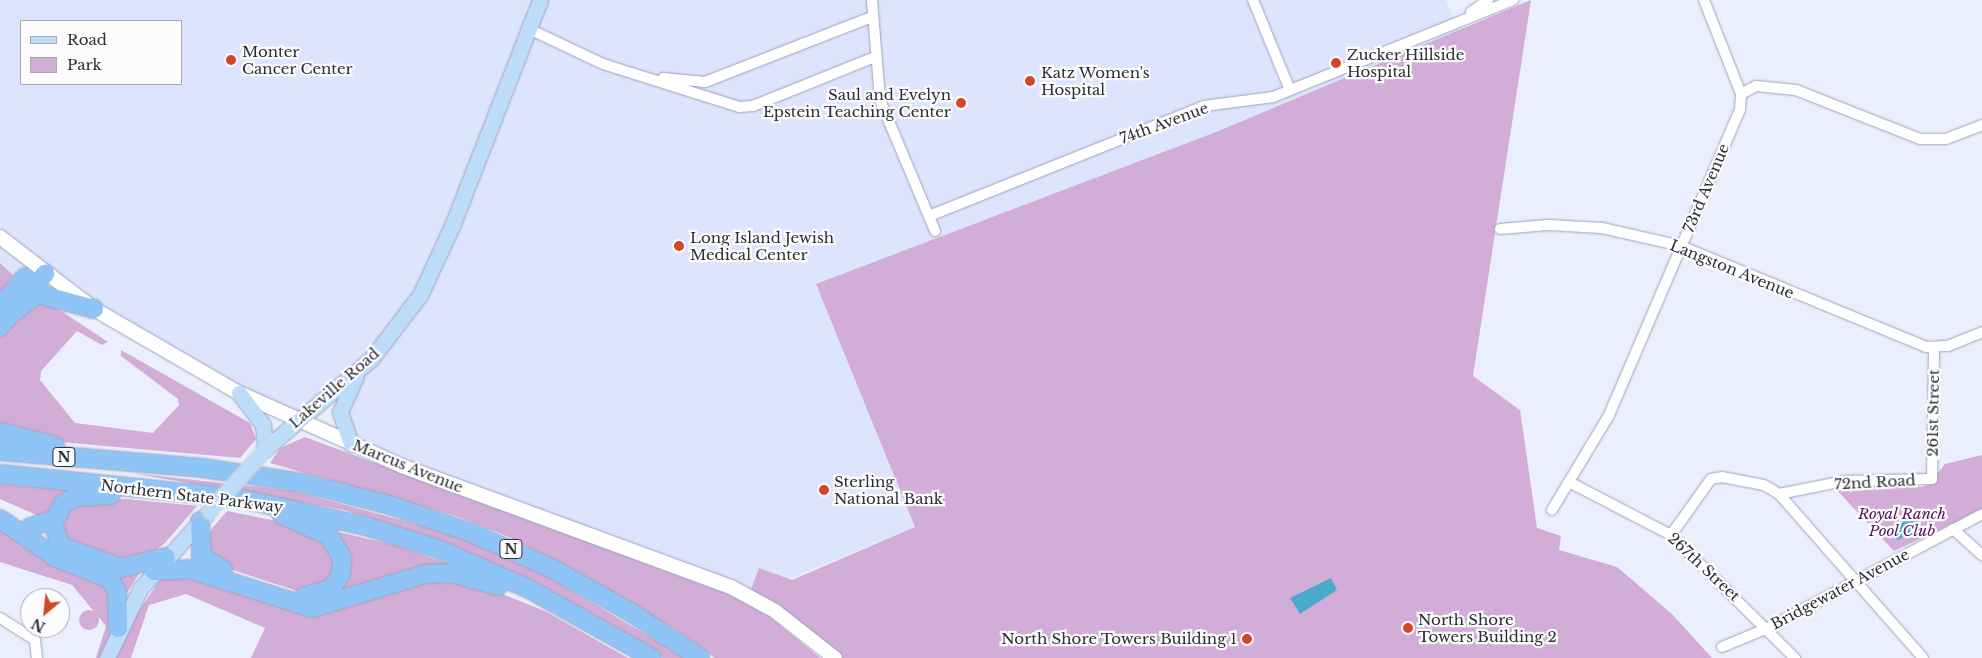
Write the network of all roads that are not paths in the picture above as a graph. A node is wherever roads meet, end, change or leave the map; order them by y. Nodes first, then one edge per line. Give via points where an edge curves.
1 (540, 0) edge
2 (872, 0) edge
3 (1252, 0) edge
4 (1488, 0) edge
5 (1513, 0) edge
6 (1704, 0) edge
7 (872, 18) junction
8 (1458, 21) junction
9 (529, 29) junction
10 (875, 57) junction
11 (642, 76) junction
12 (1290, 90) junction
13 (1741, 94) junction
14 (1982, 125) edge
15 (929, 216) junction
16 (1500, 229) dead end
17 (936, 231) dead end
18 (0, 237) edge
19 (1681, 246) junction
20 (41, 270) junction
21 (94, 309) junction
22 (4, 316) edge
23 (1982, 332) edge
24 (1934, 347) junction
25 (360, 368) junction
26 (239, 393) junction
27 (298, 420) junction
28 (0, 432) edge
29 (351, 444) junction
30 (265, 449) junction
31 (0, 451) edge
32 (129, 461) junction
33 (0, 474) edge
34 (1932, 479) joint
35 (1571, 483) junction
36 (1779, 494) junction
37 (238, 498) junction
38 (206, 509) junction
39 (1552, 510) dead end
40 (1982, 514) edge
41 (0, 519) edge
42 (54, 519) junction
43 (1953, 530) junction
44 (1671, 535) junction
45 (47, 552) junction
46 (1982, 555) edge
47 (167, 557) junction
48 (154, 571) junction
49 (1853, 580) junction
50 (0, 618) edge
51 (118, 628) junction
52 (1768, 628) junction
53 (629, 643) junction
54 (1722, 646) dead end
55 (37, 658) edge
56 (107, 658) edge
57 (652, 658) edge
58 (700, 658) edge
59 (835, 658) edge
60 (1795, 658) edge
61 (1923, 658) edge

1 - 9 main road, Lakeville Road
2 - 7 street
3 - 12 street
4 - 8 street, 74th Avenue
5 - 8 street, 74th Avenue
6 - 13 street
7 - 10 street
7 - 11 street via 705,82
8 - 12 street, 74th Avenue
9 - 11 street via 603,64
9 - 25 main road, Lakeville Road via 438,259 406,317
10 - 11 street via 746,107
10 - 15 street via 880,100
12 - 15 street, 74th Avenue via 1273,97 1204,106
13 - 14 street via 1756,86 1796,90 1920,139 1946,139
13 - 19 street, 73rd Avenue via 1740,109
15 - 17 street
16 - 19 street, Langston Avenue via 1548,225 1602,228
18 - 20 main road, Marcus Avenue
19 - 24 street, Langston Avenue via 1914,344
19 - 35 street, 73rd Avenue via 1609,415
20 - 21 main road, Marcus Avenue
20 - 22 highway
21 - 22 highway via 38,294
21 - 26 main road, Marcus Avenue
23 - 24 street, Langston Avenue
24 - 34 street, 261st Street
25 - 27 main road, Lakeville Road
25 - 29 main road via 340,412
26 - 27 main road, Marcus Avenue
26 - 30 main road via 263,426
27 - 29 main road, Marcus Avenue
27 - 30 main road, Lakeville Road
28 - 32 highway
29 - 59 main road, Marcus Avenue via 731,587 775,611
30 - 38 main road, Lakeville Road, bridge
31 - 32 highway, Northern State Parkway / N
32 - 58 highway, Northern State Parkway / N via 274,478 417,513 553,569
33 - 38 highway, Northern State Parkway / N
34 - 36 street, 72nd Road via 1844,481
35 - 39 street, 73rd Avenue
35 - 44 street, 267th Street
36 - 44 street via 1764,486 1722,477 1711,479
36 - 49 street
37 - 38 highway, Northern State Parkway / N
37 - 38 highway via 329,536 343,562 334,586 321,595 303,597 209,565 200,552
37 - 53 highway, Northern State Parkway / N via 337,518 438,549 536,592
38 - 42 highway via 80,496 63,504
38 - 47 main road, Lakeville Road
40 - 43 street, Bridgewater Avenue
41 - 45 highway
42 - 45 highway via 30,527
42 - 47 highway via 58,542 71,553 126,568
43 - 46 street
43 - 49 street, Bridgewater Avenue
44 - 52 street, 267th Street
45 - 51 highway via 110,579 116,590
47 - 48 main road, Lakeville Road
48 - 51 main road, Lakeville Road
48 - 53 highway via 189,569 313,608 417,575 452,574 496,585
49 - 52 street, Bridgewater Avenue
49 - 61 street
50 - 55 street via 35,640
51 - 56 main road, Lakeville Road
52 - 54 street, Bridgewater Avenue
52 - 60 street, 267th Street
53 - 57 highway, Northern State Parkway / N

